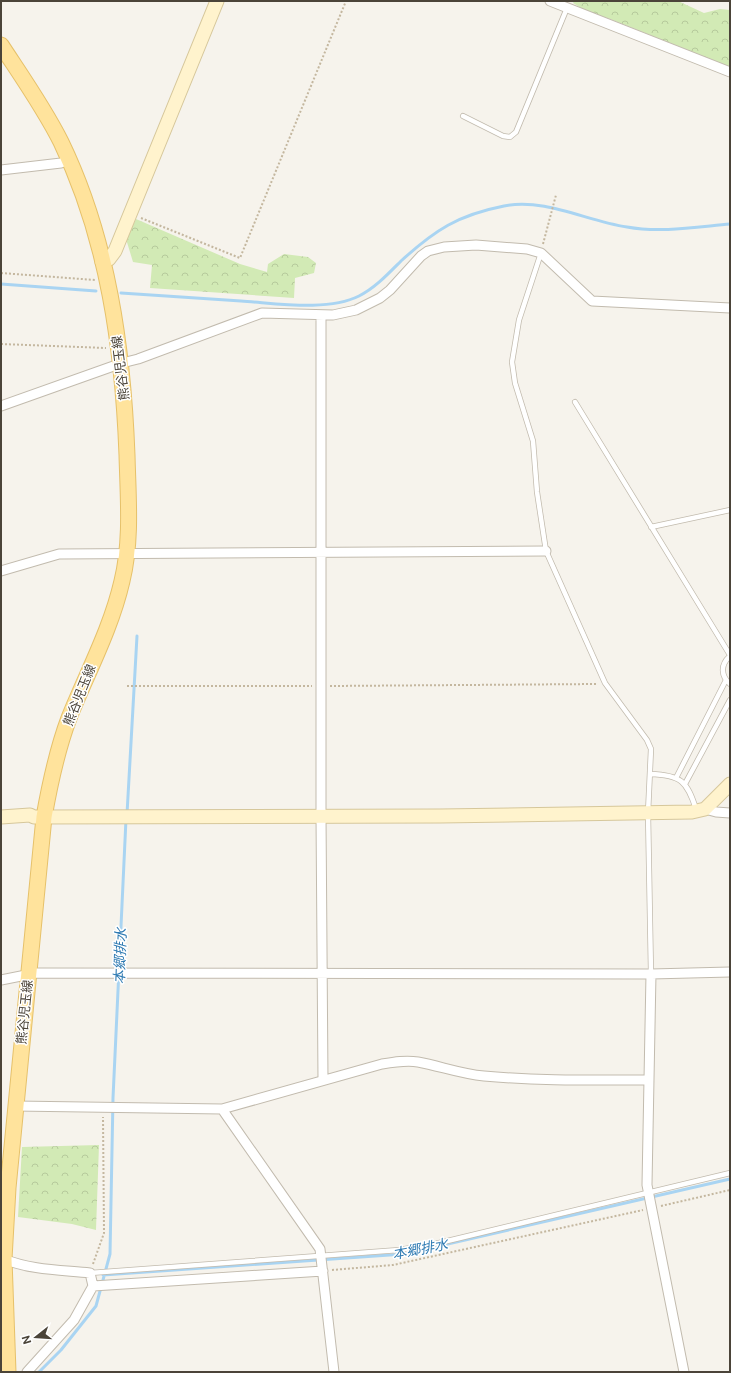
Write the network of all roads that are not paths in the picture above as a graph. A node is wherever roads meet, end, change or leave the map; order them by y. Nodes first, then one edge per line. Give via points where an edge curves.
1 (217, 1) edge
2 (550, 1) edge
3 (568, 4) edge
4 (1, 45) edge
5 (730, 72) edge
6 (463, 116) dead end
7 (69, 159) junction
8 (1, 170) edge
9 (541, 253) junction
10 (102, 262) junction
11 (730, 308) edge
12 (321, 315) junction
13 (122, 363) junction
14 (575, 402) dead end
15 (1, 406) edge
16 (730, 510) edge
17 (652, 527) junction
18 (546, 551) junction
19 (320, 552) junction
20 (127, 553) junction
21 (1, 571) edge
22 (730, 656) edge
23 (728, 682) edge
24 (730, 700) edge
25 (650, 774) junction
26 (676, 778) junction
27 (685, 784) junction
28 (730, 784) edge
29 (701, 810) junction
30 (648, 813) junction
31 (730, 813) edge
32 (321, 816) junction
33 (1, 817) edge
34 (44, 817) junction
35 (730, 972) edge
36 (322, 973) junction
37 (651, 974) junction
38 (28, 975) junction
39 (1, 980) edge
40 (323, 1080) junction
41 (649, 1080) junction
42 (15, 1106) junction
43 (222, 1109) junction
44 (730, 1173) edge
45 (649, 1192) junction
46 (320, 1255) junction
47 (3, 1258) edge
48 (323, 1271) junction
49 (90, 1273) junction
50 (93, 1286) junction
51 (3, 1296) edge
52 (4, 1325) edge
53 (8, 1372) edge
54 (27, 1372) edge
55 (334, 1372) edge
56 (684, 1372) edge

1 - 10 street via 115,251 109,259
2 - 3 street
3 - 5 street
3 - 6 lane via 516,132 510,136 503,136
4 - 7 main road, 熊谷児玉線 via 43,109
7 - 8 street via 61,163
7 - 10 main road, 熊谷児玉線 via 87,206
9 - 11 street via 592,301
9 - 12 street via 527,249 476,245 437,248 421,256 390,290 368,305 345,313
9 - 18 lane via 519,320 512,362 515,383 533,441 537,492
10 - 13 main road, 熊谷児玉線
12 - 13 street via 262,313
12 - 19 street
13 - 15 street
13 - 20 main road, 熊谷児玉線 via 129,518
14 - 17 lane
16 - 17 lane
17 - 22 lane
18 - 19 street
18 - 25 lane via 605,683 647,740 651,749
19 - 20 street
19 - 32 street
20 - 21 street via 59,554
20 - 34 main road, 熊谷児玉線 via 117,601 69,719 58,753
22 - 23 lane via 722,670
23 - 26 lane
24 - 27 lane
25 - 26 lane
25 - 30 lane
26 - 27 lane
27 - 29 lane
28 - 29 street
29 - 30 street
29 - 31 street
30 - 32 street
30 - 37 lane
32 - 34 street
32 - 36 street
33 - 34 street
34 - 38 main road, 熊谷児玉線
35 - 37 street
36 - 37 street
36 - 38 street
36 - 40 street
37 - 41 street
38 - 39 street
38 - 42 main road, 熊谷児玉線
40 - 41 street via 382,1064 404,1061 483,1076 556,1080
40 - 43 street
41 - 45 street
42 - 43 street
42 - 47 main road, 熊谷児玉線
43 - 46 street via 320,1249
44 - 45 lane
45 - 46 lane via 439,1243 399,1250
45 - 56 street
46 - 48 street
46 - 49 lane
47 - 49 street via 13,1263
47 - 51 main road, 熊谷児玉線
48 - 50 street
48 - 55 street
49 - 50 street
50 - 54 street via 74,1320
51 - 52 main road, 熊谷児玉線
52 - 53 main road, 熊谷児玉線

